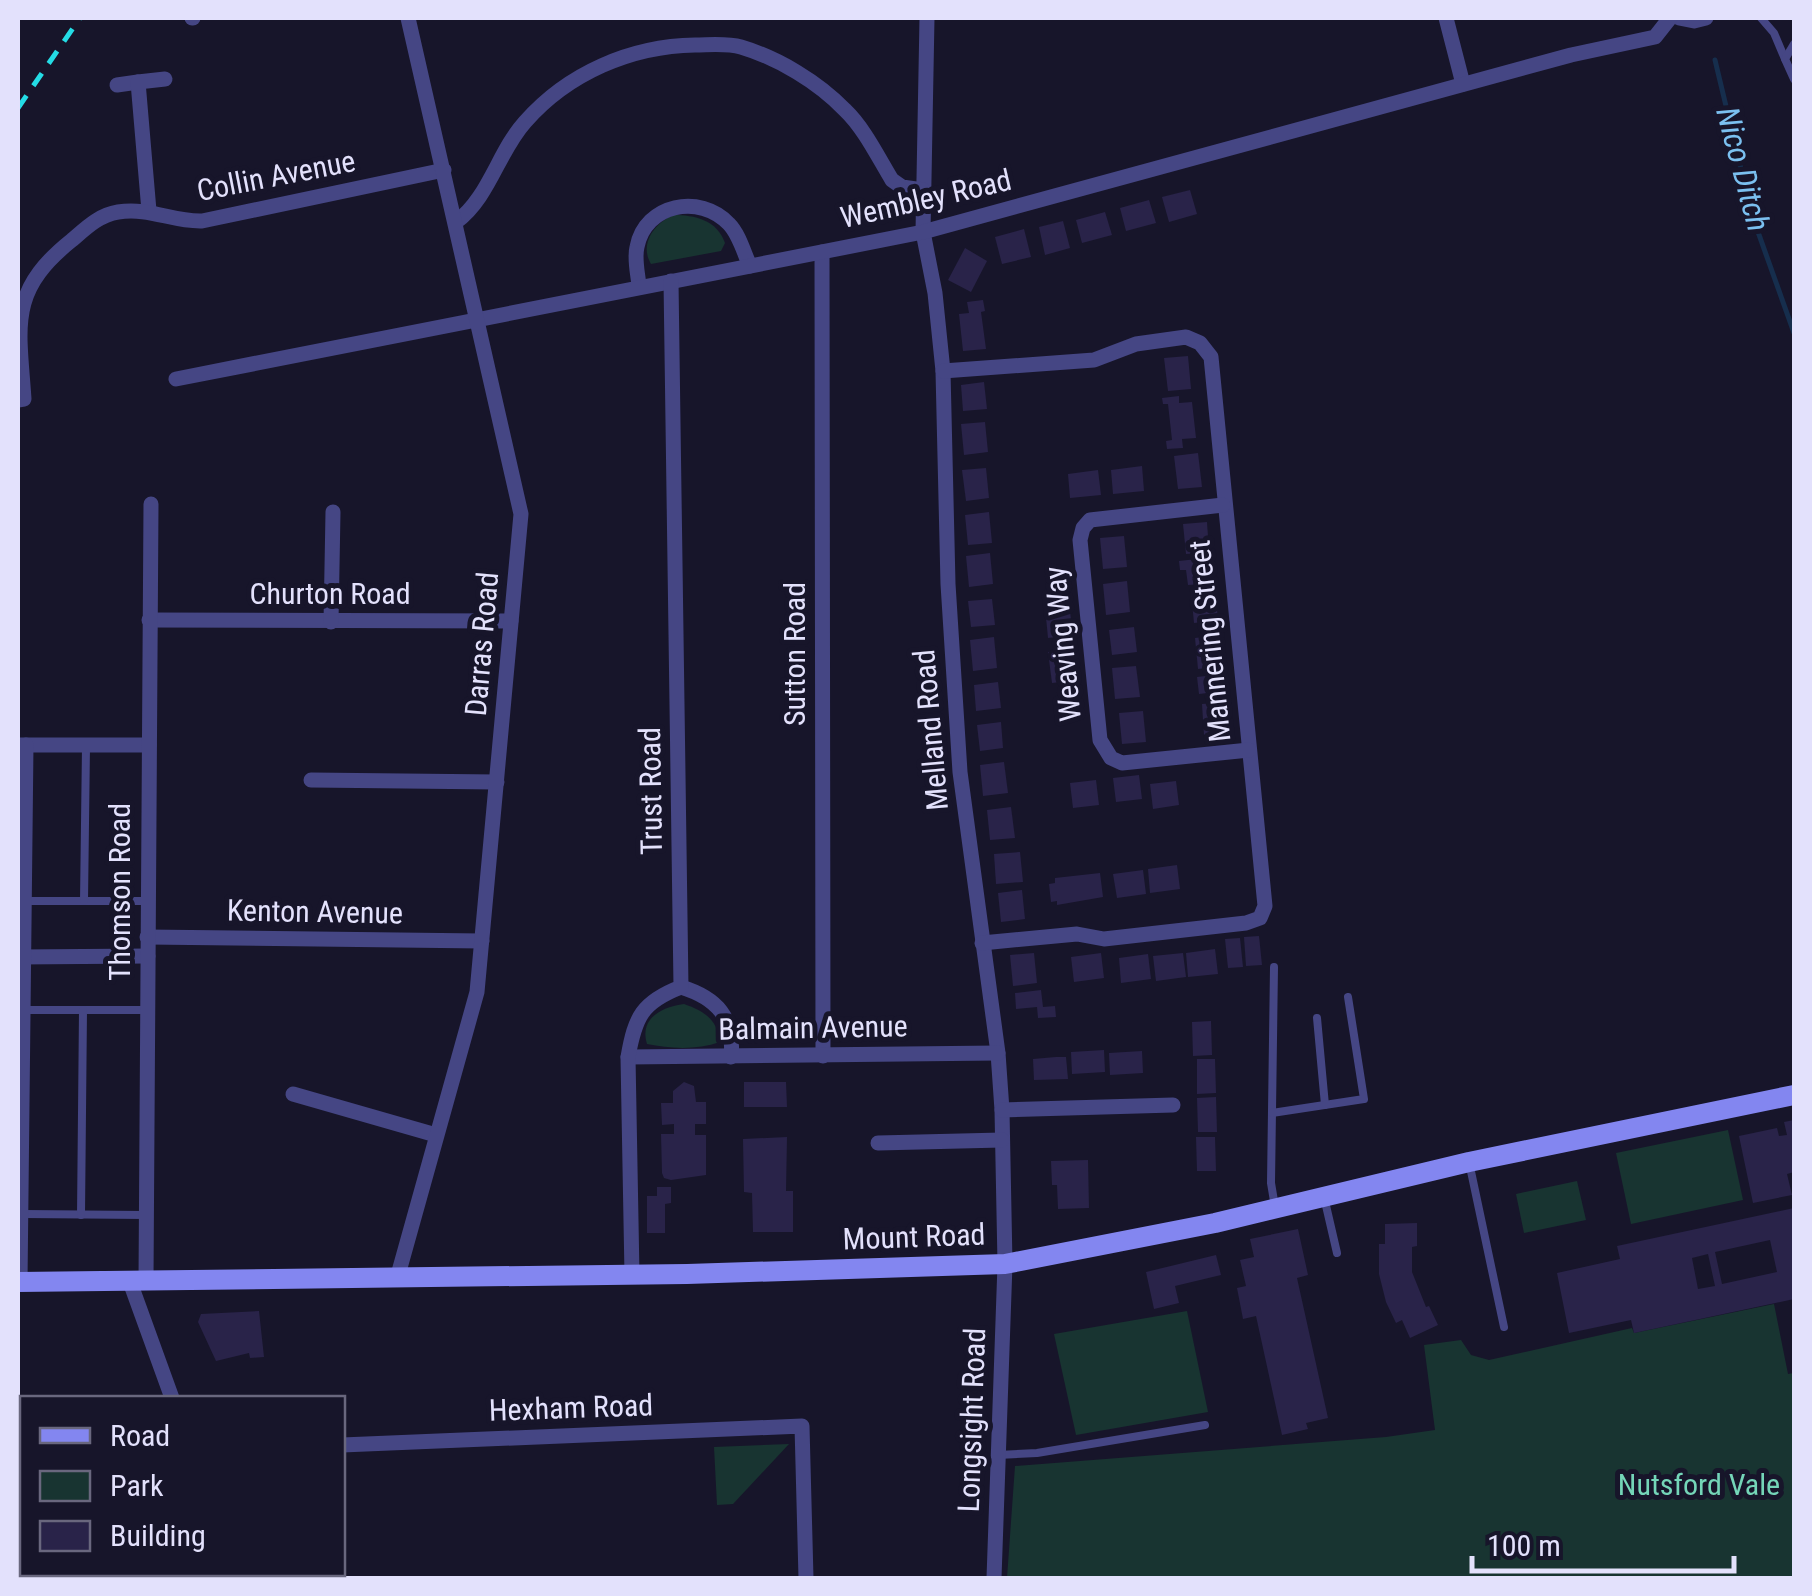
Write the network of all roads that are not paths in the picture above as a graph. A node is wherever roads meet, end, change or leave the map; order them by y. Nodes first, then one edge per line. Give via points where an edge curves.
1 (408, 18) edge
2 (927, 18) edge
3 (1446, 18) edge
4 (1670, 18) edge
5 (1680, 18) edge
6 (1706, 18) edge
7 (1761, 18) edge
8 (1794, 44) edge
9 (1785, 60) junction
10 (1794, 79) edge
11 (165, 80) dead end
12 (138, 82) junction
13 (1463, 84) junction
14 (117, 85) dead end
15 (444, 170) junction
16 (923, 190) junction
17 (149, 211) junction
18 (456, 222) junction
19 (923, 232) junction
20 (822, 252) junction
21 (750, 266) junction
22 (671, 281) junction
23 (639, 286) junction
24 (478, 319) junction
25 (942, 371) junction
26 (176, 380) dead end
27 (18, 400) edge
28 (150, 504) dead end
29 (1224, 506) junction
30 (334, 512) dead end
31 (149, 620) junction
32 (511, 621) junction
33 (331, 622) junction
34 (86, 744) junction
35 (22, 745) edge
36 (149, 745) junction
37 (1249, 750) junction
38 (311, 780) dead end
39 (497, 782) junction
40 (21, 901) edge
41 (84, 901) junction
42 (148, 901) junction
43 (147, 937) junction
44 (482, 941) junction
45 (982, 942) junction
46 (148, 956) junction
47 (20, 957) edge
48 (1274, 967) dead end
49 (681, 986) junction
50 (1348, 997) dead end
51 (20, 1010) edge
52 (83, 1010) junction
53 (147, 1010) junction
54 (1317, 1018) dead end
55 (998, 1053) junction
56 (823, 1056) junction
57 (628, 1057) junction
58 (731, 1057) junction
59 (293, 1094) dead end
60 (1794, 1095) edge
61 (1173, 1105) dead end
62 (1325, 1105) junction
63 (1002, 1110) junction
64 (1272, 1113) junction
65 (436, 1136) junction
66 (1002, 1140) junction
67 (878, 1143) dead end
68 (1469, 1162) junction
69 (1324, 1197) junction
70 (1275, 1209) junction
71 (19, 1214) edge
72 (81, 1214) junction
73 (146, 1215) junction
74 (1337, 1253) dead end
75 (1005, 1264) junction
76 (632, 1275) junction
77 (398, 1276) junction
78 (138, 1281) junction
79 (19, 1282) edge
80 (1504, 1326) dead end
81 (171, 1396) edge
82 (1205, 1424) dead end
83 (345, 1445) edge
84 (998, 1455) junction
85 (806, 1578) edge
86 (992, 1578) edge

1 - 15 street, Darras Road
2 - 16 street, Melland Road
3 - 13 street
4 - 13 street, Wembley Road via 1655,37
5 - 6 street
7 - 9 lane
8 - 9 lane
9 - 10 lane
11 - 12 street
12 - 14 street
12 - 17 street
13 - 19 street, Wembley Road
15 - 17 street, Collin Avenue via 202,221
15 - 18 street, Darras Road
16 - 18 street via 892,180 849,112 796,73 737,46 672,46 616,57 564,87 524,123 472,210
16 - 19 street, Melland Road
17 - 27 street, Collin Avenue via 100,218 34,278 19,324 24,399
18 - 24 street, Darras Road
19 - 20 street, Wembley Road
19 - 25 street, Melland Road
20 - 21 street, Wembley Road
20 - 56 street, Sutton Road
21 - 22 street, Wembley Road
21 - 23 street via 731,225 717,214 702,206 674,208 645,227 637,247
22 - 23 street, Wembley Road
22 - 49 street, Trust Road
23 - 24 street, Wembley Road
24 - 26 street, Wembley Road
24 - 32 street, Darras Road via 521,514
25 - 29 street, Mannering Street via 1094,360 1158,339 1200,342 1210,357
25 - 45 street, Melland Road via 960,772
28 - 31 street, Thomson Road
29 - 37 street, Mannering Street
29 - 37 street, Weaving Way via 1090,520 1080,540 1091,653 1100,740 1111,758 1122,763
30 - 33 street
31 - 33 street, Churton Road
31 - 36 street, Thomson Road
32 - 33 street, Churton Road
32 - 39 street, Darras Road
34 - 35 street
34 - 36 street
34 - 41 lane
35 - 40 street
36 - 42 street, Thomson Road
37 - 45 street, Mannering Street via 1265,906 1260,918 1104,939 1076,934
38 - 39 street
39 - 44 street, Darras Road
40 - 41 lane
40 - 47 street
41 - 42 lane
42 - 43 street, Thomson Road
43 - 44 street, Kenton Avenue
43 - 46 street, Thomson Road
44 - 65 street, Darras Road via 477,992
45 - 55 street, Melland Road
46 - 47 street
46 - 53 street, Thomson Road
47 - 51 street
48 - 64 lane
49 - 57 street via 646,1006
49 - 58 street via 719,1008 731,1028
50 - 62 lane via 1364,1099
51 - 52 lane
51 - 71 street
52 - 53 lane
52 - 72 lane
53 - 73 street, Thomson Road
54 - 62 lane
55 - 56 street, Balmain Avenue
55 - 63 street, Melland Road
56 - 58 street, Balmain Avenue
57 - 58 street, Balmain Avenue
57 - 76 street
59 - 65 street
60 - 68 main road, Mount Road
61 - 63 street
62 - 64 lane
63 - 66 street, Melland Road
64 - 70 lane
65 - 77 street, Darras Road
66 - 67 street
66 - 75 street, Melland Road
68 - 69 main road, Mount Road
68 - 80 lane
69 - 70 main road, Mount Road
69 - 74 lane
70 - 75 main road, Mount Road
71 - 72 lane
71 - 79 street
72 - 73 lane
73 - 78 street, Thomson Road
75 - 76 main road, Mount Road
75 - 84 street, Longsight Road
76 - 77 main road, Mount Road
77 - 78 main road, Mount Road
78 - 79 main road, Mount Road
78 - 81 street, Thomson Road
82 - 84 lane
83 - 85 street, Hexham Road via 802,1426
84 - 86 street, Longsight Road

